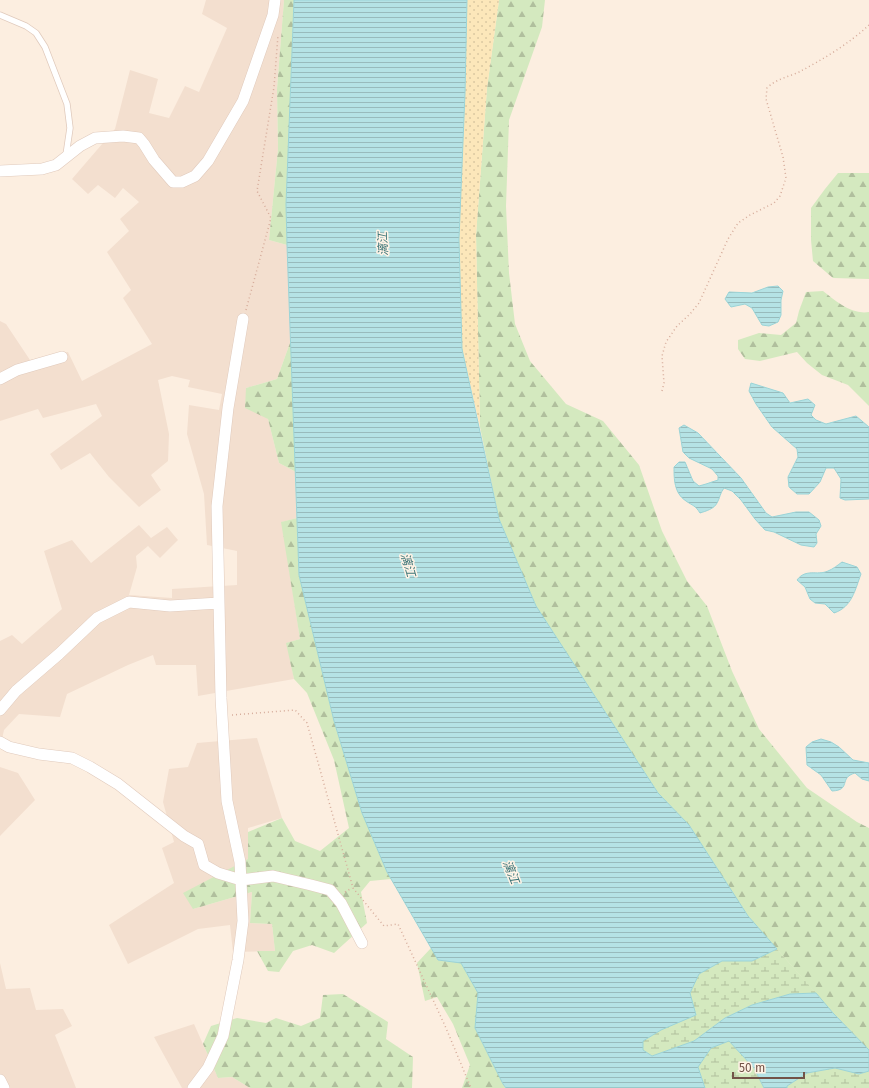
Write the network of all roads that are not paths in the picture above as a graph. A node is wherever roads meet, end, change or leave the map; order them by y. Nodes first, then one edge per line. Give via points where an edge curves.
1 (275, 0) edge
2 (0, 15) edge
3 (66, 158) junction
4 (0, 171) edge
5 (243, 319) road end
6 (62, 357) dead end
7 (0, 379) edge
8 (219, 603) junction
9 (0, 710) edge
10 (0, 742) edge
11 (241, 880) junction
12 (362, 943) dead end
13 (0, 1080) edge
14 (4, 1088) edge
15 (193, 1088) edge

1 - 3 street via 273,15 244,101 208,160 195,176 182,182 173,182 139,138 95,138
2 - 3 lane via 36,33 45,47 67,104 70,128
3 - 4 street via 56,165 42,169
5 - 8 street via 228,408 217,506
6 - 7 street via 17,370
8 - 9 street via 170,606 129,602 97,618 16,691
8 - 11 street via 227,801 240,862
10 - 11 street via 9,747 40,754 72,758 90,767 118,784 198,844 204,865 218,873
11 - 12 street via 273,876 330,890 341,903
11 - 15 street via 243,922 223,1036 208,1068
13 - 14 street

